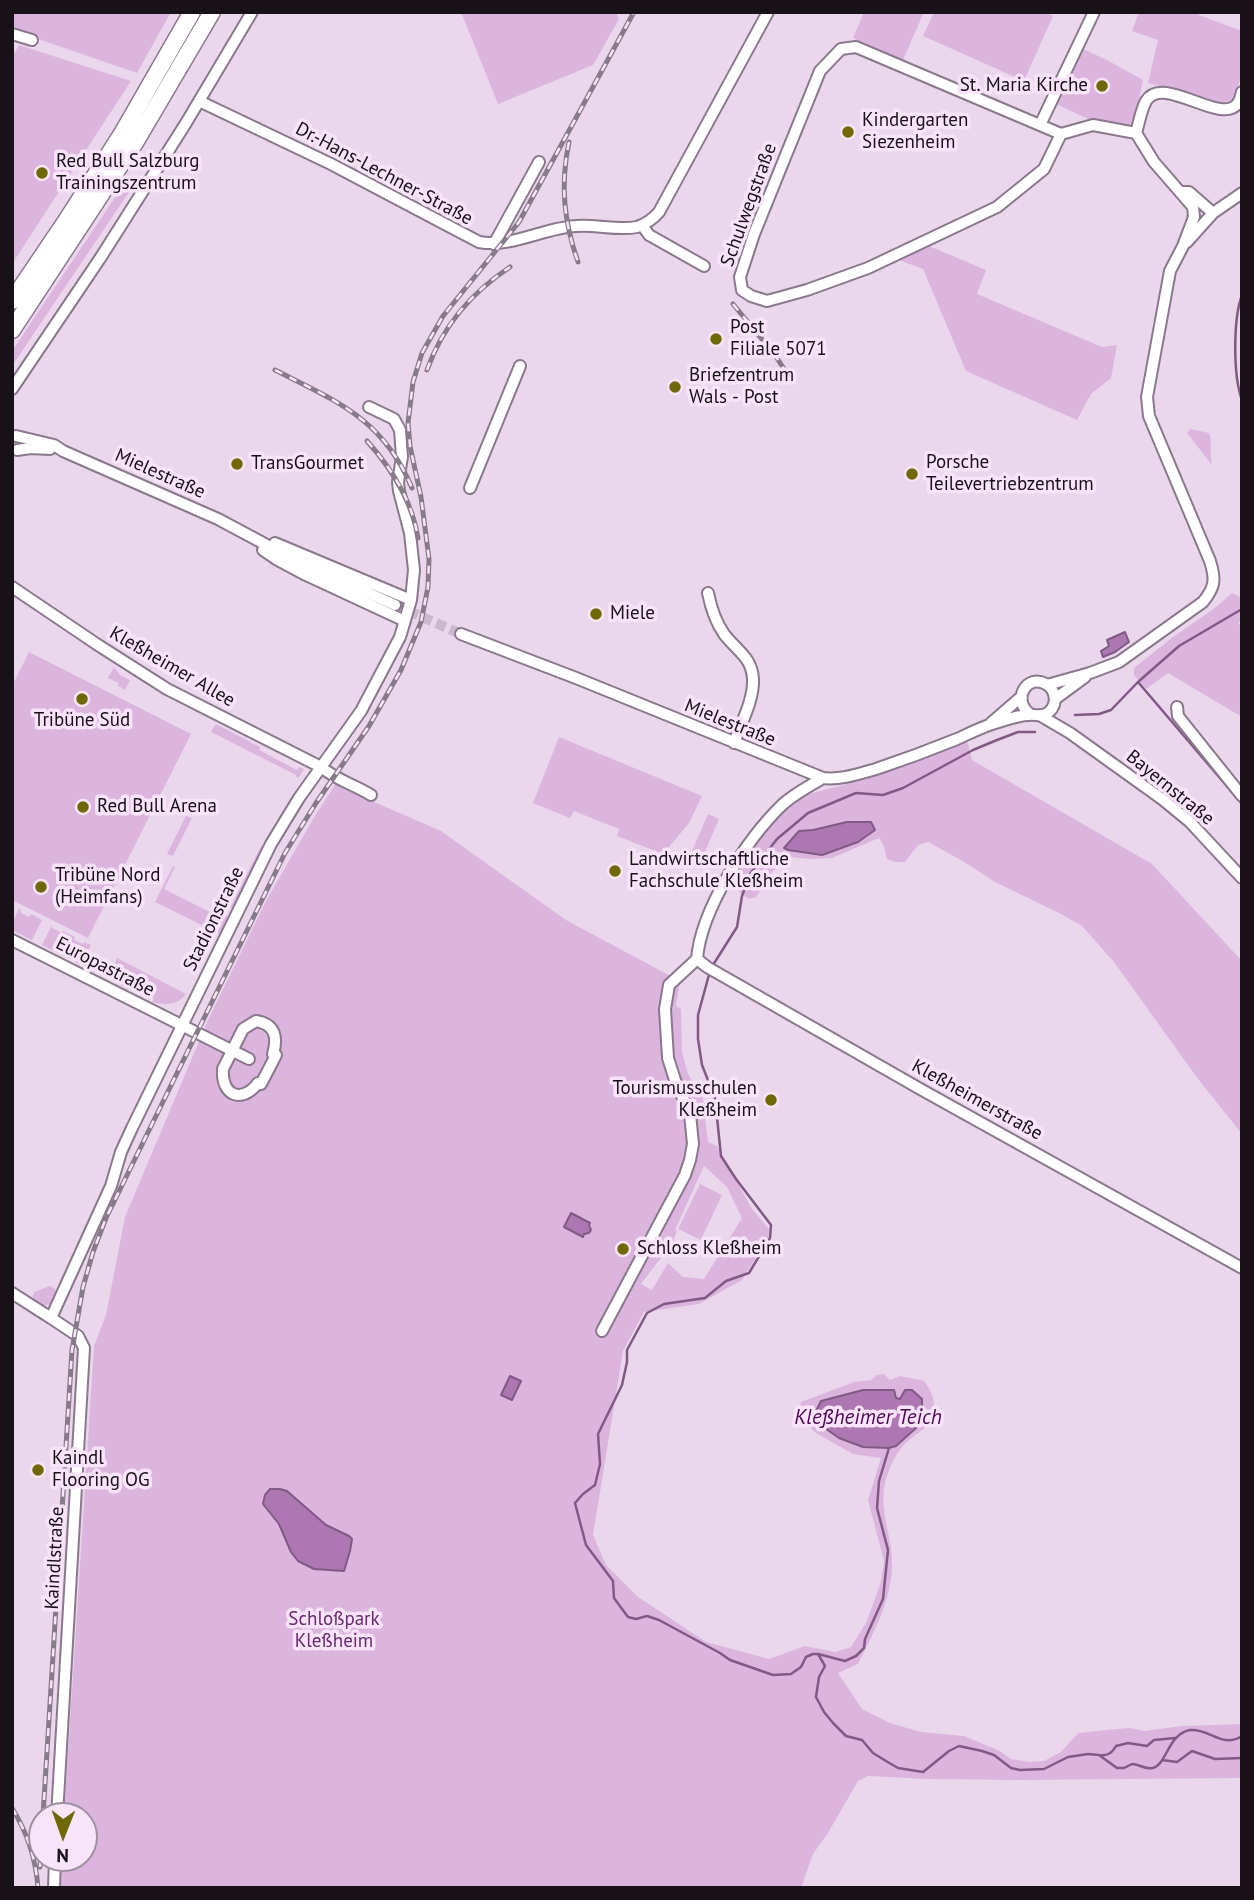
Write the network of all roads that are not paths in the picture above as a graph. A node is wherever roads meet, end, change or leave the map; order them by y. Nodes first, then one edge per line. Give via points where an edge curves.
1 (192, 12) edge
2 (212, 12) edge
3 (252, 12) edge
4 (768, 12) edge
5 (1094, 12) edge
6 (12, 34) edge
7 (32, 40) dead end
8 (1241, 100) edge
9 (199, 101) junction
10 (1040, 125) junction
11 (1136, 132) junction
12 (1061, 134) junction
13 (539, 162) dead end
14 (1180, 191) junction
15 (1242, 193) edge
16 (1213, 213) junction
17 (642, 225) junction
18 (494, 244) junction
19 (1182, 246) junction
20 (704, 266) dead end
21 (12, 301) edge
22 (12, 330) edge
23 (520, 366) dead end
24 (12, 389) edge
25 (369, 407) dead end
26 (14, 433) edge
27 (63, 451) junction
28 (15, 455) edge
29 (470, 488) dead end
30 (242, 531) junction
31 (12, 587) edge
32 (708, 593) dead end
33 (411, 600) junction
34 (394, 605) tunnel mouth
35 (405, 621) junction
36 (461, 634) tunnel mouth
37 (1090, 673) junction
38 (1047, 685) junction
39 (1021, 697) junction
40 (1177, 707) dead end
41 (1044, 710) junction
42 (989, 724) junction
43 (734, 743) junction
44 (321, 767) junction
45 (823, 778) junction
46 (371, 795) dead end
47 (1242, 796) edge
48 (1242, 878) edge
49 (12, 940) edge
50 (697, 959) junction
51 (181, 1025) junction
52 (232, 1050) junction
53 (249, 1059) dead end
54 (1242, 1268) edge
55 (12, 1293) edge
56 (51, 1318) junction
57 (603, 1331) dead end
58 (58, 1802) edge

1 - 21 highway via 123,132
2 - 22 highway via 136,141
3 - 9 street
4 - 17 street via 670,194 652,220
5 - 10 street
6 - 7 street
8 - 11 street via 1222,109 1157,94 1146,101
9 - 18 street, Dr.-Hans-Lechner-Straße via 331,164 469,238
9 - 24 street
10 - 12 street, Schulwegstraße
10 - 12 street, Schulwegstraße via 856,47 841,49 820,71 785,156 743,267 742,290 768,301 807,290 868,268 997,207 1044,169
11 - 12 street via 1093,125
11 - 14 street via 1154,162
13 - 18 street
14 - 16 street via 1189,192
14 - 19 street via 1193,207 1194,216
15 - 16 street
16 - 19 street
17 - 18 street, Dr.-Hans-Lechner-Straße via 567,226
17 - 20 street via 649,235
19 - 37 street via 1170,271 1147,397 1149,416 1215,575 1212,590 1203,602 1130,655
23 - 29 street
25 - 33 street, Stadionstraße via 394,419 400,430 398,482 412,550
26 - 27 street, Mielestraße
26 - 28 street
27 - 28 street, Mielestraße via 43,448
27 - 30 street, Mielestraße
30 - 33 street, Mielestraße
30 - 34 street, Mielestraße
30 - 35 street, Mielestraße via 276,559
31 - 44 street, Kleßheimer Allee via 150,679
32 - 43 street via 717,623 751,666 752,694
33 - 35 street, Stadionstraße
35 - 44 street, Stadionstraße via 361,711
36 - 43 street, Mielestraße
37 - 38 street
37 - 41 street
38 - 39 street, Mielestraße via 1031,684
38 - 41 street via 1054,694
39 - 41 street via 1023,707
39 - 42 street, Mielestraße
40 - 47 street via 1178,716
41 - 42 street, Mielestraße
41 - 48 street, Bayernstraße via 1190,822
42 - 45 street, Mielestraße via 890,765 849,777
43 - 45 street, Mielestraße
44 - 46 street, Kleßheimer Allee
44 - 51 street, Stadionstraße via 271,844
45 - 50 street via 782,805 752,841 718,893
49 - 51 street, Europastraße
50 - 54 street, Kleßheimerstraße
50 - 57 street via 669,985 665,1009 668,1058 690,1114 690,1160
51 - 52 street
51 - 56 street via 124,1144 111,1186
52 - 52 street via 223,1069 223,1083 228,1091 242,1095 261,1084 276,1055 276,1041 269,1025 256,1021 243,1029
52 - 53 street
55 - 56 street, Kaindlstraße
56 - 58 street, Kaindlstraße via 78,1336 85,1348

